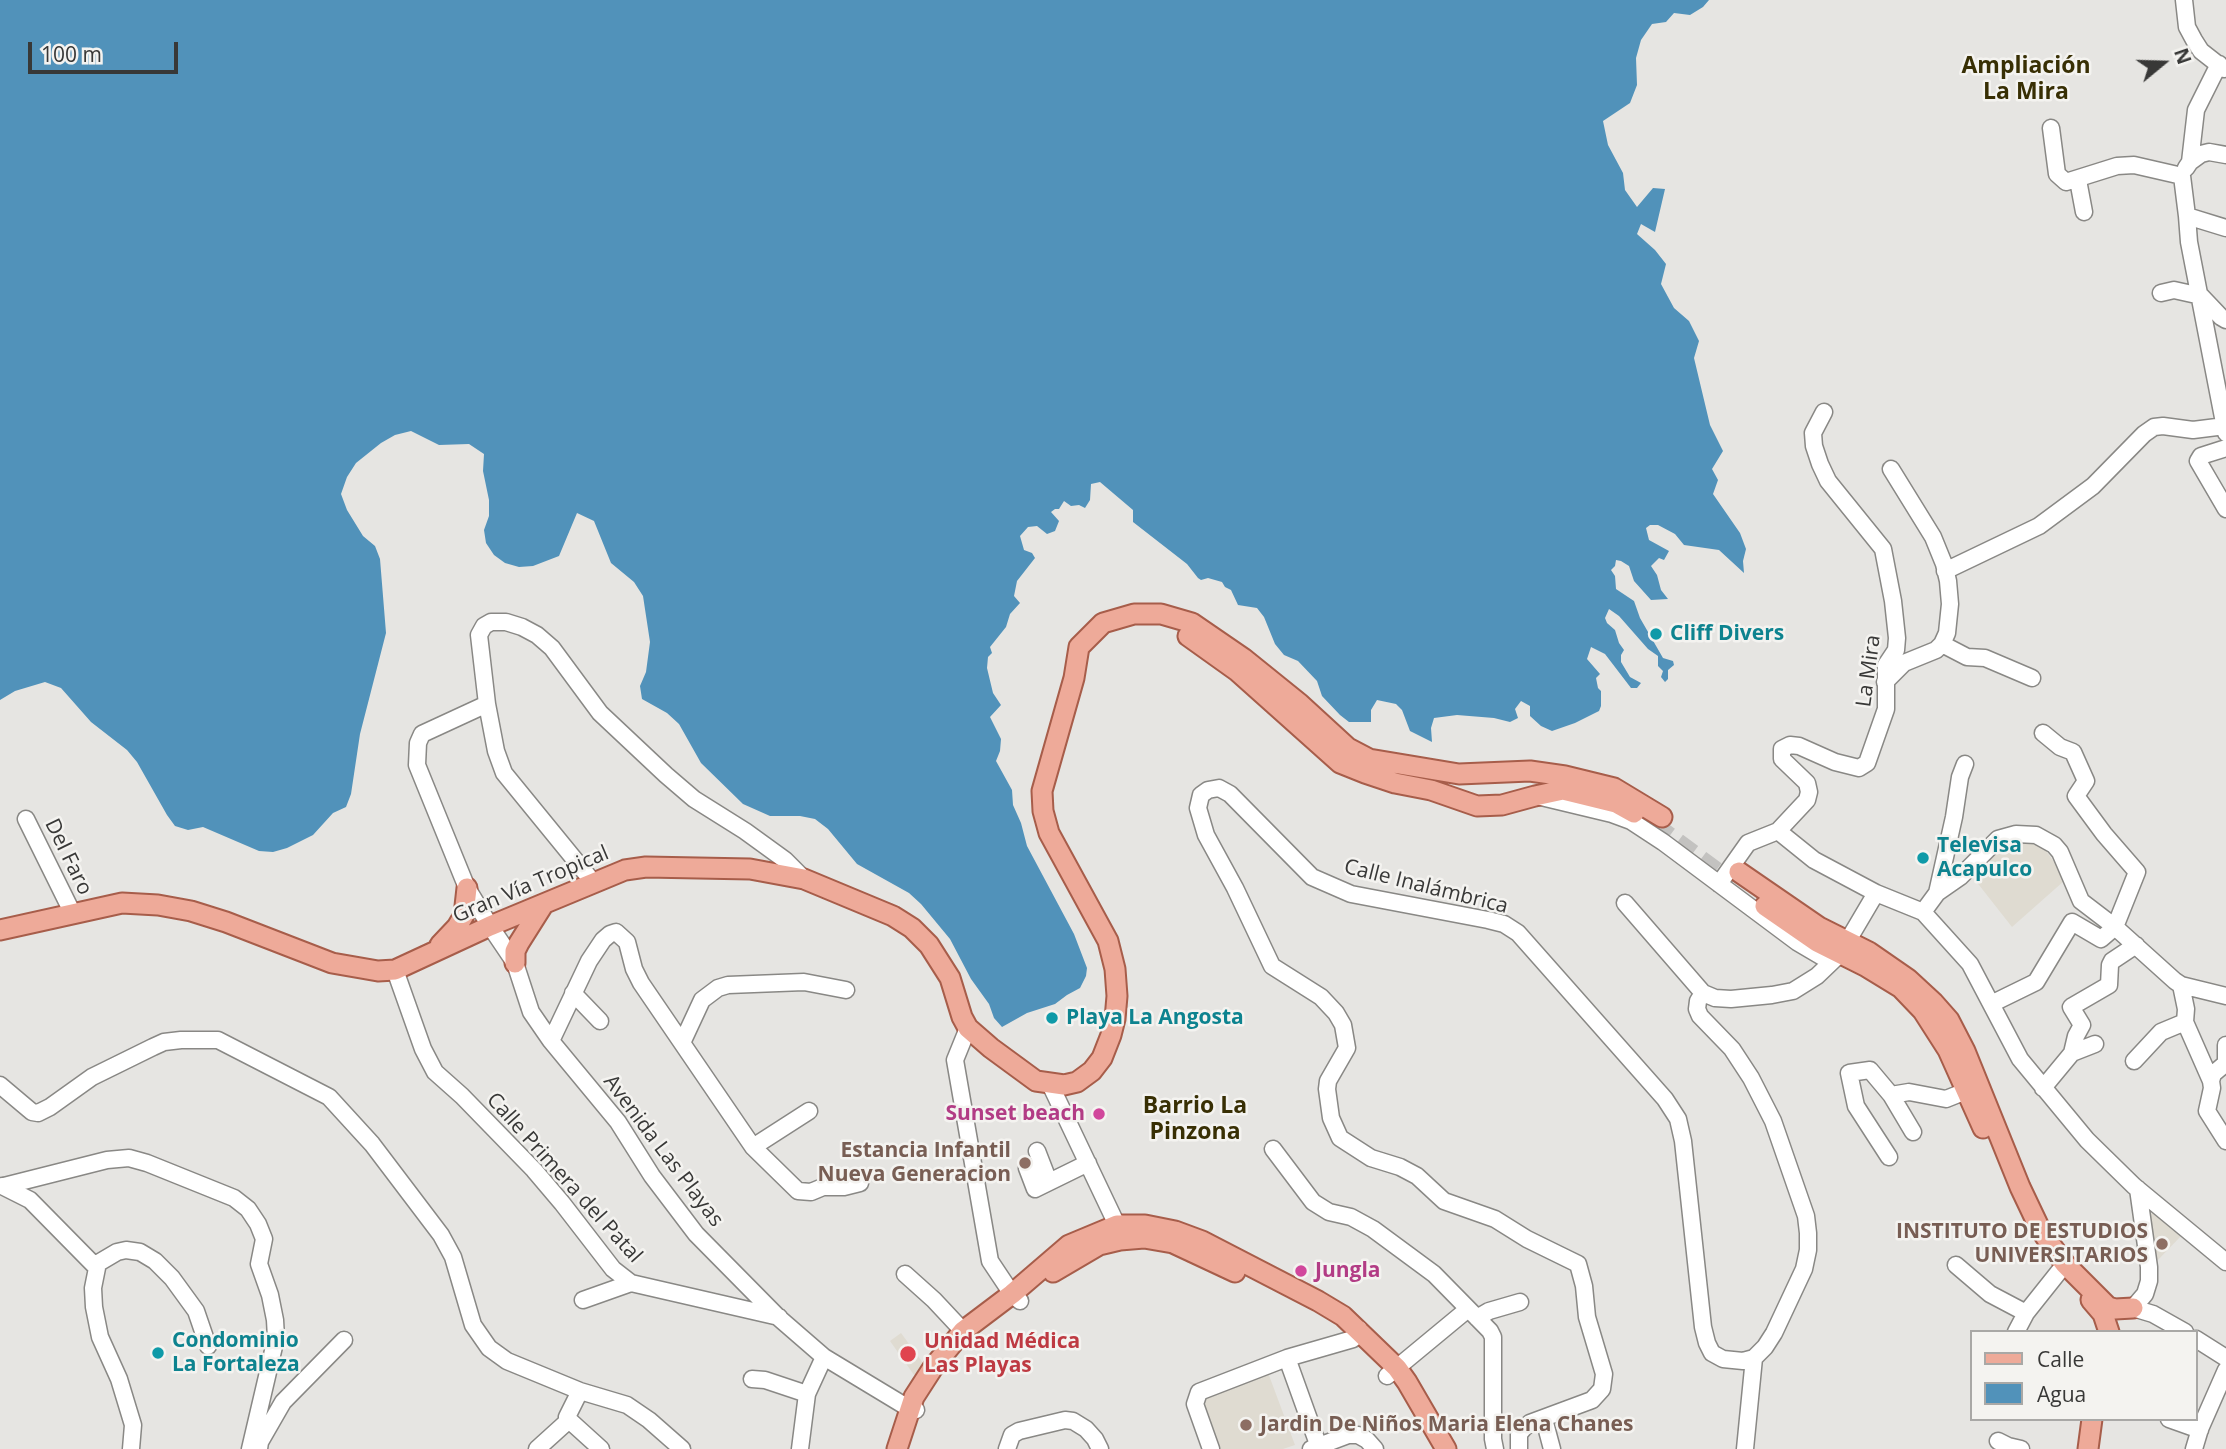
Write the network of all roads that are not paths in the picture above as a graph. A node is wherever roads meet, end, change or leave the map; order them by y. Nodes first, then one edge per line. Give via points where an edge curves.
1 (2184, 0) edge
2 (2222, 68) edge
3 (2051, 128) dead end
4 (2226, 155) edge
5 (2186, 169) junction
6 (2078, 180) junction
7 (2084, 212) dead end
8 (2187, 216) junction
9 (2226, 228) edge
10 (2161, 293) dead end
11 (2201, 296) junction
12 (2226, 320) edge
13 (1824, 412) dead end
14 (2225, 430) edge
15 (2226, 448) edge
16 (1891, 469) dead end
17 (2226, 509) edge
18 (1945, 571) junction
19 (1942, 644) junction
20 (1074, 678) junction
21 (2032, 678) dead end
22 (1885, 682) junction
23 (487, 704) junction
24 (2043, 733) dead end
25 (1965, 764) dead end
26 (1535, 796) junction
27 (26, 819) dead end
28 (1777, 831) junction
29 (1732, 875) junction
30 (804, 879) junction
31 (593, 883) junction
32 (467, 888) junction
33 (1876, 892) junction
34 (1937, 893) junction
35 (1625, 903) dead end
36 (543, 905) junction
37 (1923, 912) junction
38 (73, 914) junction
39 (489, 926) junction
40 (2115, 927) junction
41 (0, 930) edge
42 (2136, 945) junction
43 (1843, 949) junction
44 (434, 951) junction
45 (515, 964) junction
46 (395, 970) junction
47 (2181, 985) junction
48 (846, 990) dead end
49 (573, 993) junction
50 (1703, 993) junction
51 (2226, 996) edge
52 (1991, 1003) junction
53 (600, 1021) dead end
54 (2185, 1022) junction
55 (968, 1028) junction
56 (551, 1041) junction
57 (682, 1043) junction
58 (2095, 1044) dead end
59 (2226, 1045) edge
60 (2072, 1053) junction
61 (2134, 1061) dead end
62 (2211, 1081) junction
63 (1050, 1084) junction
64 (0, 1085) edge
65 (2043, 1088) junction
66 (1966, 1090) junction
67 (1891, 1096) junction
68 (809, 1111) dead end
69 (1913, 1132) dead end
70 (2226, 1141) edge
71 (753, 1147) junction
72 (1273, 1149) dead end
73 (1037, 1151) dead end
74 (1889, 1157) dead end
75 (1088, 1163) junction
76 (1027, 1168) dead end
77 (1049, 1182) junction
78 (852, 1185) dead end
79 (2, 1186) edge
80 (2138, 1189) junction
81 (1117, 1225) junction
82 (2226, 1262) edge
83 (95, 1265) junction
84 (1956, 1265) dead end
85 (2063, 1266) junction
86 (905, 1274) dead end
87 (631, 1283) junction
88 (1016, 1298) junction
89 (583, 1300) dead end
90 (1520, 1302) dead end
91 (2099, 1303) junction
92 (2133, 1308) junction
93 (1472, 1313) junction
94 (2026, 1313) junction
95 (779, 1318) junction
96 (2017, 1330) edge
97 (2109, 1330) edge
98 (2111, 1330) edge
99 (2182, 1330) edge
100 (963, 1331) junction
101 (1356, 1334) junction
102 (344, 1340) dead end
103 (2198, 1340) edge
104 (208, 1346) dead end
105 (824, 1357) junction
106 (1754, 1357) junction
107 (1287, 1358) junction
108 (2226, 1358) edge
109 (2226, 1370) edge
110 (1392, 1372) junction
111 (752, 1379) dead end
112 (580, 1391) junction
113 (807, 1394) junction
114 (913, 1409) junction
115 (1544, 1419) junction
116 (569, 1420) junction
117 (2092, 1421) edge
118 (2175, 1421) edge
119 (2200, 1430) junction
120 (1998, 1441) dead end
121 (1315, 1448) edge
122 (131, 1449) edge
123 (250, 1449) edge
124 (259, 1449) edge
125 (537, 1449) edge
126 (601, 1449) edge
127 (682, 1449) edge
128 (800, 1449) edge
129 (897, 1449) edge
130 (908, 1449) edge
131 (1007, 1449) edge
132 (1100, 1449) edge
133 (1211, 1449) edge
134 (1375, 1449) edge
135 (1431, 1449) edge
136 (1446, 1449) edge
137 (1496, 1449) edge
138 (1519, 1449) edge
139 (1552, 1449) edge
140 (1745, 1449) edge
141 (2021, 1449) edge
142 (2088, 1449) edge
143 (2194, 1449) edge

1 - 2 street via 2187,27 2194,40
2 - 5 street via 2196,110
3 - 6 street via 2057,174 2066,181
4 - 5 street via 2201,154
5 - 6 street via 2118,166
5 - 8 street
6 - 7 street
8 - 9 street
8 - 11 street
10 - 11 street via 2174,290
11 - 12 street
11 - 14 street
13 - 22 street, La Mira via 1813,433 1828,481 1883,549 1897,638 1896,650 1886,664
14 - 18 street via 2154,427 2092,485 2039,526
15 - 17 street via 2198,458
16 - 18 street via 1927,526
18 - 19 street via 1950,604
19 - 21 street
19 - 22 street via 1904,663
20 - 26 main road via 1087,652 1115,628 1153,625 1171,629 1237,671 1340,763 1477,806
20 - 26 main road via 1079,647 1102,623 1134,614 1161,614 1192,624 1243,658 1348,748 1369,759 1459,774 1530,771 1565,776 1614,788 1658,821 1616,803 1563,790
20 - 63 main road via 1042,791 1043,811 1049,833 1108,941 1117,996 1115,1020 1102,1058 1077,1082
22 - 28 street, La Mira via 1886,709 1867,763 1859,768 1799,746 1782,749 1782,759 1807,783 1809,792 1807,800
23 - 30 street via 479,635 491,622 522,627 552,648 600,713 666,775 785,860
23 - 31 street via 504,773
23 - 32 street, Avenida Las Playas via 422,734 416,753
24 - 40 street via 2073,752 2085,781 2076,796 2137,872
25 - 34 street
26 - 29 street via 1631,821
27 - 38 street, Del Faro
28 - 29 street via 1748,844
28 - 33 street via 1814,860
29 - 43 main road via 1819,927
30 - 31 main road, Gran Vía Tropical via 750,869 646,867
30 - 55 main road, Gran Vía Tropical via 912,928 950,978
31 - 36 main road, Gran Vía Tropical
32 - 39 street, Avenida Las Playas
32 - 44 main road via 464,915
33 - 37 street
33 - 43 street
34 - 37 street
34 - 40 street via 1998,839 2036,835 2060,852 2081,901
35 - 50 street
36 - 39 main road, Gran Vía Tropical
36 - 45 main road via 515,951
37 - 52 street via 1970,964
38 - 41 main road, Gran Vía Tropical
38 - 46 main road, Gran Vía Tropical via 122,904 169,907 226,922 332,963
39 - 44 main road, Gran Vía Tropical
39 - 45 street, Avenida Las Playas
40 - 42 street
40 - 52 street via 2101,939 2072,922 2036,982
42 - 47 street
42 - 60 street via 2112,961 2109,985 2071,1007 2082,1025
43 - 50 street via 1817,976 1793,991 1731,999
43 - 66 main road via 1916,1003 1948,1050
43 - 85 main road via 1869,952 1908,979 1948,1020 2020,1187
44 - 46 main road, Gran Vía Tropical
45 - 56 street, Avenida Las Playas via 531,1012
46 - 87 street, Calle Primera del Patal via 435,1072 534,1170 613,1269
47 - 51 street
47 - 54 street
48 - 57 street via 804,982 718,988 702,1000
49 - 53 street
49 - 56 street
49 - 57 street via 603,940 616,932 627,942 641,983
50 - 106 street via 1698,1001 1700,1016 1732,1049 1751,1078 1782,1143 1807,1216 1804,1269 1774,1333
52 - 65 street via 2020,1059
54 - 61 street via 2161,1032
54 - 62 street
55 - 63 main road, Gran Vía Tropical via 1036,1081
55 - 88 street via 955,1060 990,1261
56 - 95 street, Avenida Las Playas via 618,1122 695,1234
57 - 71 street
58 - 60 street
59 - 62 street via 2226,1063
60 - 65 street
62 - 70 street via 2207,1111
63 - 75 street
64 - 112 street via 38,1112 92,1077 164,1042 218,1040 329,1097 372,1144 441,1235 453,1257 473,1325 489,1349 506,1361
65 - 80 street via 2087,1140
66 - 67 street via 1946,1099 1909,1092
66 - 85 main road via 2033,1231 2046,1253
67 - 69 street
67 - 74 street via 1870,1070 1849,1073 1856,1106
68 - 71 street
71 - 78 street via 798,1191
72 - 93 street via 1313,1202 1373,1228 1434,1274
73 - 77 street
75 - 77 street
75 - 81 street
76 - 77 street via 1035,1189
79 - 83 street via 30,1200
79 - 123 street via 129,1158 234,1198 248,1209 264,1239 259,1264 270,1295 276,1338
80 - 82 street
80 - 92 street via 2149,1282
81 - 88 main road via 1069,1245
81 - 101 main road via 1145,1225 1202,1241 1343,1316
83 - 104 street via 126,1250 155,1261 196,1311
83 - 122 street via 94,1307 100,1337 133,1425
84 - 94 street via 1990,1294
85 - 91 main road
85 - 94 street
86 - 100 street
87 - 89 street
87 - 95 street, Calle Primera del Patal
88 - 100 main road
88 - 101 main road via 1099,1245 1144,1238 1173,1243
88 - 114 main road via 953,1358
90 - 93 street
91 - 92 main road via 2115,1310
91 - 97 main road
92 - 98 main road
92 - 99 street
93 - 110 street
93 - 137 street via 1493,1337
94 - 96 street
95 - 105 street, Avenida Las Playas
100 - 114 main road via 920,1387
101 - 107 street
101 - 110 main road
102 - 124 street via 284,1402
103 - 108 street
105 - 113 street
105 - 114 street, Avenida Las Playas
106 - 115 street, Calle Inalámbrica via 1723,1359 1712,1353 1707,1343 1678,1119 1518,933 1488,920 1351,894 1312,877 1230,794 1219,788 1208,790 1201,795 1198,808 1206,835 1272,966 1321,997 1343,1026 1347,1048 1327,1089 1329,1111 1340,1138 1371,1158 1418,1176 1444,1201 1495,1219 1578,1264 1604,1381 1592,1400
106 - 140 street
107 - 121 street
107 - 133 street via 1199,1392 1195,1404
109 - 119 street
110 - 135 main road
110 - 136 main road via 1407,1382
111 - 113 street
112 - 116 street via 566,1417
112 - 127 street via 627,1405
113 - 128 street
114 - 129 main road
114 - 130 main road
115 - 138 street via 1524,1427
115 - 139 street
116 - 125 street
116 - 126 street
117 - 142 main road
118 - 119 street
119 - 143 street
120 - 141 street
121 - 134 street via 1358,1435
131 - 132 street via 1012,1435 1065,1420 1086,1429

